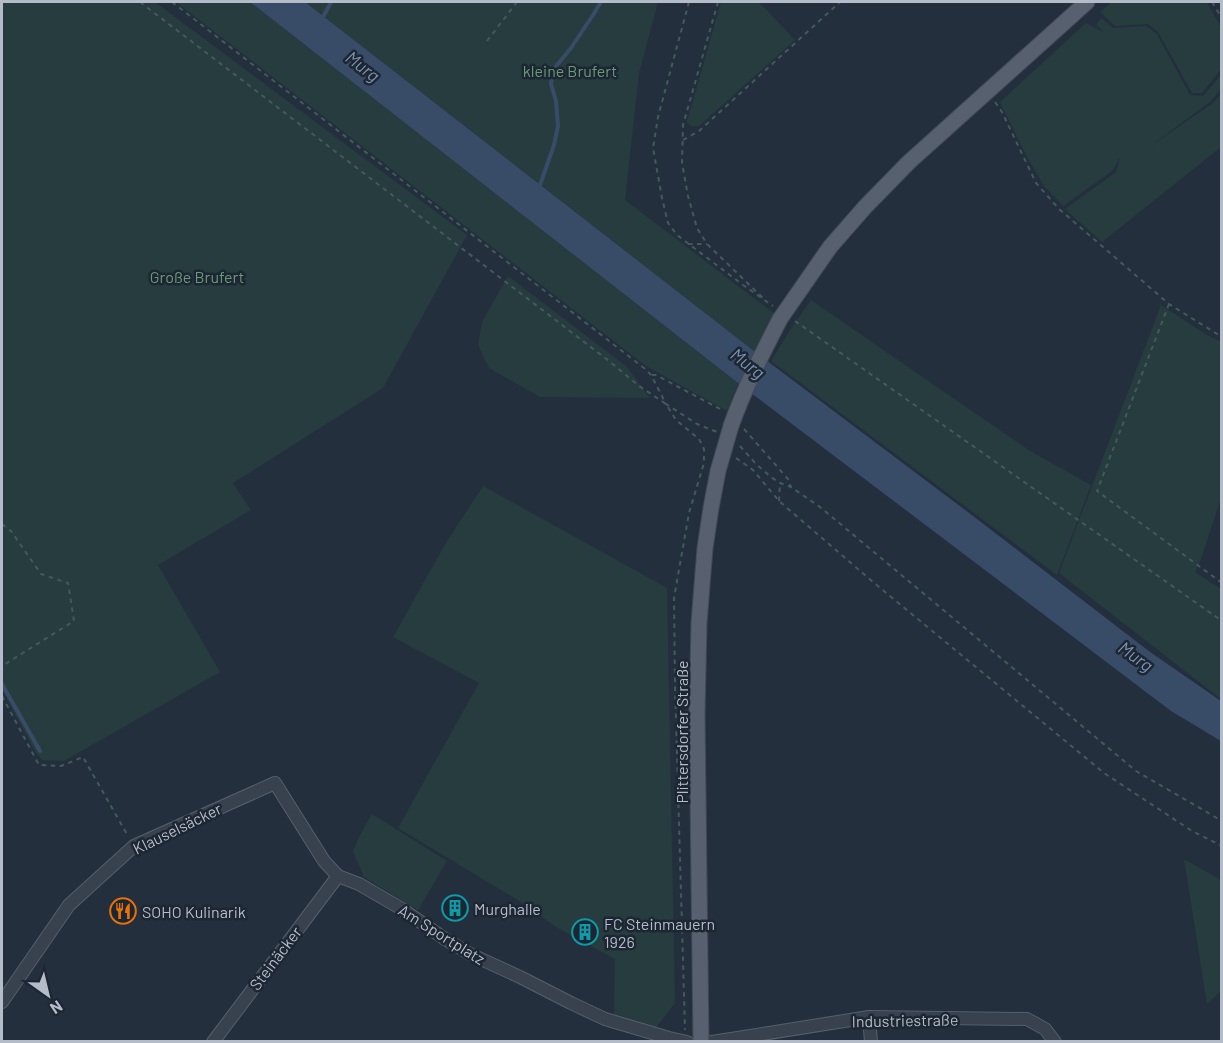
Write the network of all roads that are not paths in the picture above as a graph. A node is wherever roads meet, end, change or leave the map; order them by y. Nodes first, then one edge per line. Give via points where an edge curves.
1 (1087, 2) edge
2 (275, 783) joint
3 (338, 876) junction
4 (2, 1002) edge
5 (870, 1017) junction
6 (213, 1041) edge
7 (686, 1041) edge
8 (701, 1041) edge
9 (712, 1041) edge
10 (871, 1041) edge
11 (1055, 1041) edge

1 - 8 main road, Plittersdorfer Straße, bridge via 894,177 830,247 764,350 740,401 717,471 699,623
2 - 3 street, Am Sportplatz via 324,861
2 - 4 street, Klauselsäcker via 134,846 69,905
3 - 6 street, Steinäcker
3 - 7 street, Am Sportplatz via 402,909 470,954 571,1003 605,1019
5 - 9 street, Industriestraße
5 - 10 street
5 - 11 street, Industriestraße via 1027,1019 1045,1029

